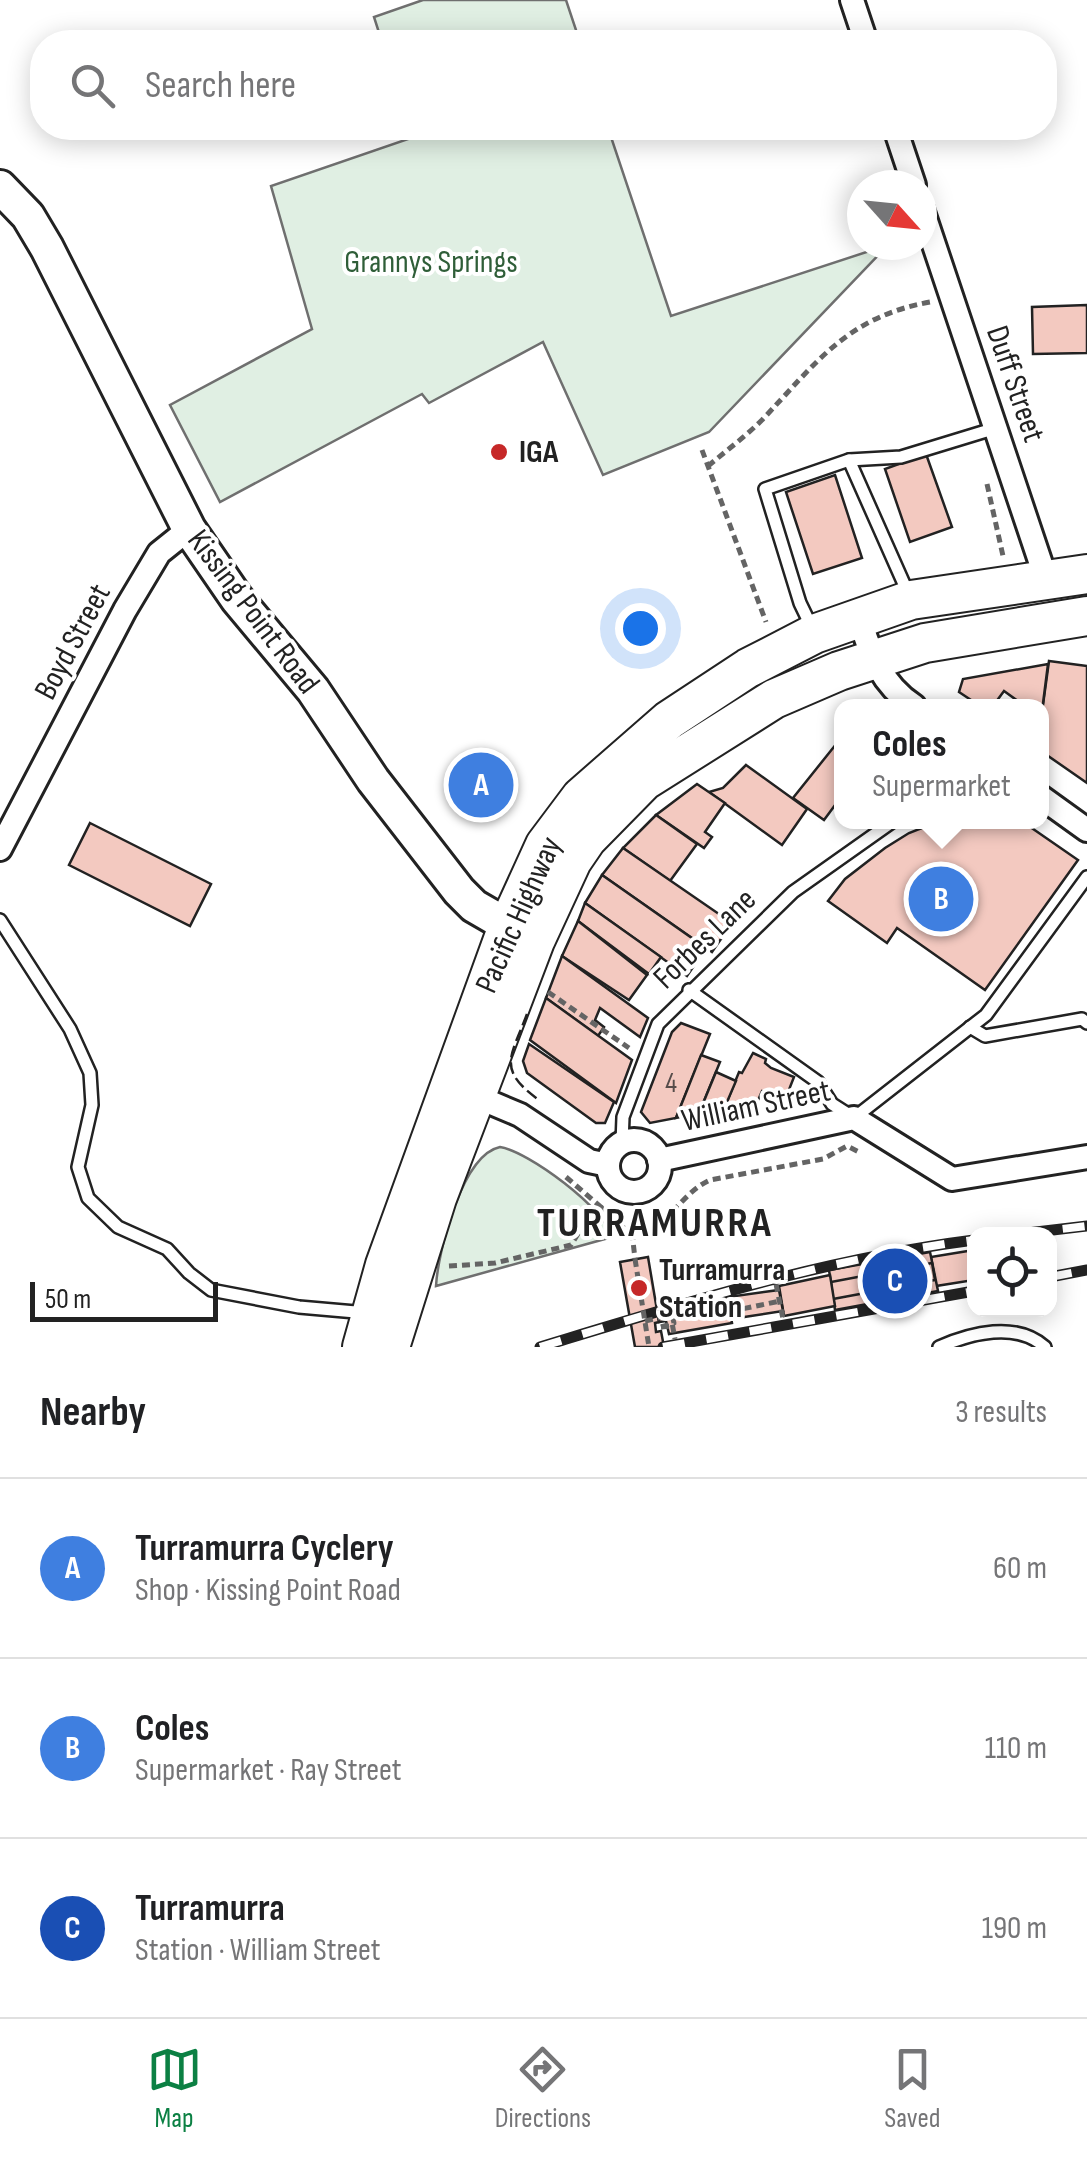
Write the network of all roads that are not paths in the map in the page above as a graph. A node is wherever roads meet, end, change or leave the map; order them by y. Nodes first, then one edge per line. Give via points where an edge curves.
1 (852, 0) edge
2 (862, 30) edge
3 (899, 140) edge
4 (909, 170) edge
5 (0, 187) edge
6 (937, 253) edge
7 (996, 428) junction
8 (849, 460) junction
9 (188, 529) junction
10 (1087, 574) edge
11 (1046, 579) junction
12 (911, 600) junction
13 (858, 616) junction
14 (1087, 616) edge
15 (814, 634) junction
16 (872, 661) junction
17 (903, 699) edge
18 (1049, 803) edge
19 (882, 829) edge
20 (1087, 830) edge
21 (0, 848) edge
22 (1087, 877) edge
23 (0, 920) edge
24 (521, 934) junction
25 (690, 990) junction
26 (1087, 1023) edge
27 (970, 1026) junction
28 (475, 1096) junction
29 (854, 1118) junction
30 (622, 1143) junction
31 (1087, 1156) edge
32 (659, 1160) junction
33 (608, 1165) junction
34 (377, 1333) edge
35 (939, 1347) edge
36 (1046, 1347) edge

1 - 2 street
3 - 4 street
5 - 9 main road, Kissing Point Road via 47,248
6 - 7 street, Duff Street
7 - 8 lane via 901,457
7 - 11 street, Duff Street
8 - 12 lane
8 - 15 lane via 765,489
9 - 21 street, Boyd Street via 159,553 125,610
9 - 24 main road, Kissing Point Road via 437,866 474,906
10 - 11 highway, Pacific Highway
11 - 12 highway, Pacific Highway
12 - 13 highway, Pacific Highway
13 - 15 highway, Pacific Highway
13 - 16 street
14 - 16 highway, Pacific Highway via 925,644
15 - 24 highway, Pacific Highway via 669,720 581,797 545,844
16 - 17 street
16 - 24 highway, Pacific Highway via 774,699 644,781 587,839
18 - 20 street
19 - 25 lane, Forbes Lane via 793,892
22 - 27 lane via 986,1016
23 - 34 lane via 70,1028 90,1073 92,1105 78,1167 88,1198 118,1227 167,1248 210,1290 299,1307
24 - 28 highway, Pacific Highway
24 - 34 highway, Pacific Highway via 424,1153
25 - 29 lane via 818,1082 832,1104
25 - 30 lane, Forbes Lane via 658,1024 623,1117
26 - 27 lane via 985,1036
27 - 29 lane
28 - 33 street via 520,1115 589,1161
28 - 34 highway, Pacific Highway
29 - 31 street, William Street via 952,1180
29 - 32 street, William Street
30 - 32 street via 644,1142
30 - 33 street
32 - 33 street via 654,1182 636,1192 616,1185
35 - 36 lane via 1009,1332

